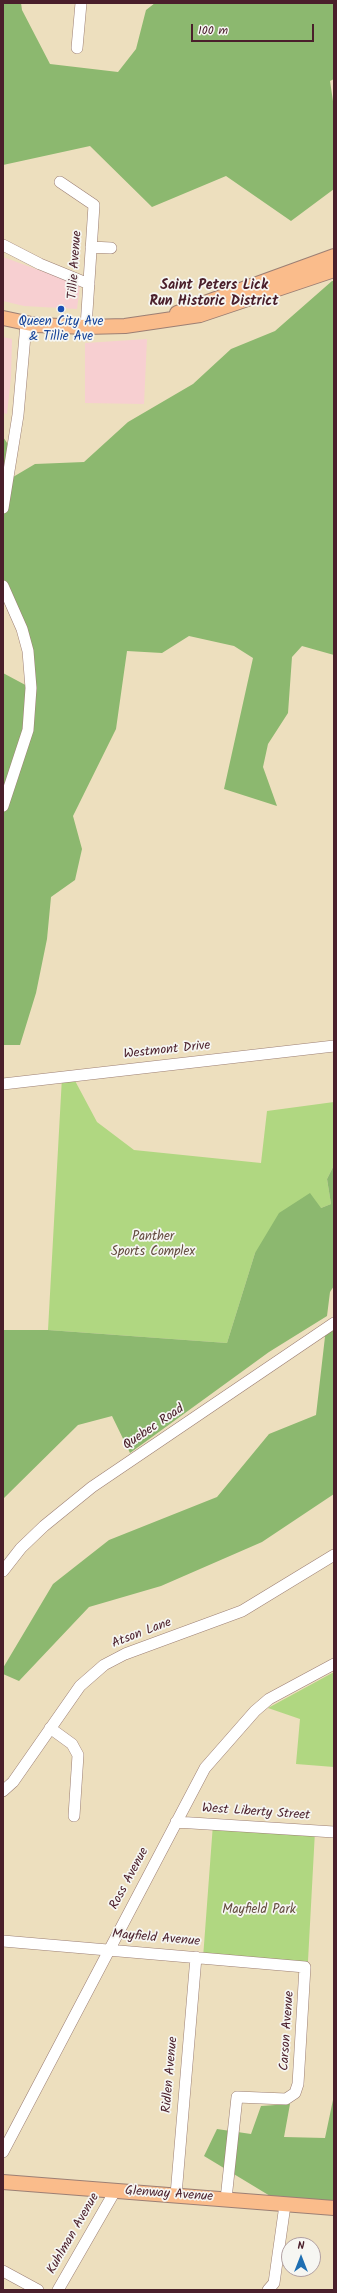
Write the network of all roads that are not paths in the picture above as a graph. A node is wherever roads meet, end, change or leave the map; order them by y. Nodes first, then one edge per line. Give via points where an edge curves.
1 (81, 3) edge
2 (77, 48) dead end
3 (60, 182) dead end
4 (3, 244) edge
5 (91, 247) junction
6 (111, 248) dead end
7 (334, 256) edge
8 (334, 270) edge
9 (89, 284) junction
10 (3, 318) edge
11 (160, 321) junction
12 (26, 324) junction
13 (86, 327) junction
14 (3, 508) edge
15 (3, 586) edge
16 (3, 806) edge
17 (334, 1046) edge
18 (3, 1084) edge
19 (334, 1323) edge
20 (334, 1555) edge
21 (3, 1571) edge
22 (334, 1664) edge
23 (50, 1728) junction
24 (3, 1791) edge
25 (74, 1816) dead end
26 (176, 1822) junction
27 (334, 1832) edge
28 (3, 1941) edge
29 (110, 1949) junction
30 (196, 1957) junction
31 (305, 1968) joint
32 (3, 2152) edge
33 (3, 2182) edge
34 (114, 2191) junction
35 (176, 2196) junction
36 (226, 2199) junction
37 (285, 2205) junction
38 (334, 2208) edge
39 (3, 2271) edge
40 (38, 2290) edge
41 (58, 2290) edge
42 (268, 2290) edge

1 - 2 street
3 - 5 street, Tillie Avenue via 94,206
4 - 9 street via 40,264
5 - 6 street
5 - 9 street, Tillie Avenue
7 - 11 main road via 211,299
8 - 11 main road via 207,313
9 - 13 street, Tillie Avenue
10 - 12 main road
11 - 13 main road via 124,326
12 - 13 main road
12 - 14 street via 18,415
15 - 16 street via 22,629 32,688 28,730
17 - 18 street, Westmont Drive
19 - 21 street, Quebec Road via 92,1487 44,1526 21,1548
20 - 23 street, Atson Lane via 242,1611 125,1654 104,1665 80,1686
22 - 26 street, Ross Avenue via 269,1699 255,1711 205,1768
23 - 24 street, Atson Lane via 13,1782
23 - 25 street via 72,1744 78,1755
26 - 27 street, West Liberty Street
26 - 29 street, Ross Avenue
28 - 29 street, Mayfield Avenue
29 - 30 street, Mayfield Avenue
29 - 32 street, Ross Avenue
30 - 31 street, Mayfield Avenue
30 - 35 street, Ridlen Avenue
31 - 36 street, Carson Avenue via 298,2084 294,2095 286,2099 237,2097
33 - 34 main road, Glenway Avenue
34 - 35 main road, Glenway Avenue
34 - 41 street, Kuhlman Avenue
35 - 36 main road, Glenway Avenue
36 - 37 main road, Glenway Avenue
37 - 38 main road, Glenway Avenue
37 - 42 street via 274,2283
39 - 40 street

